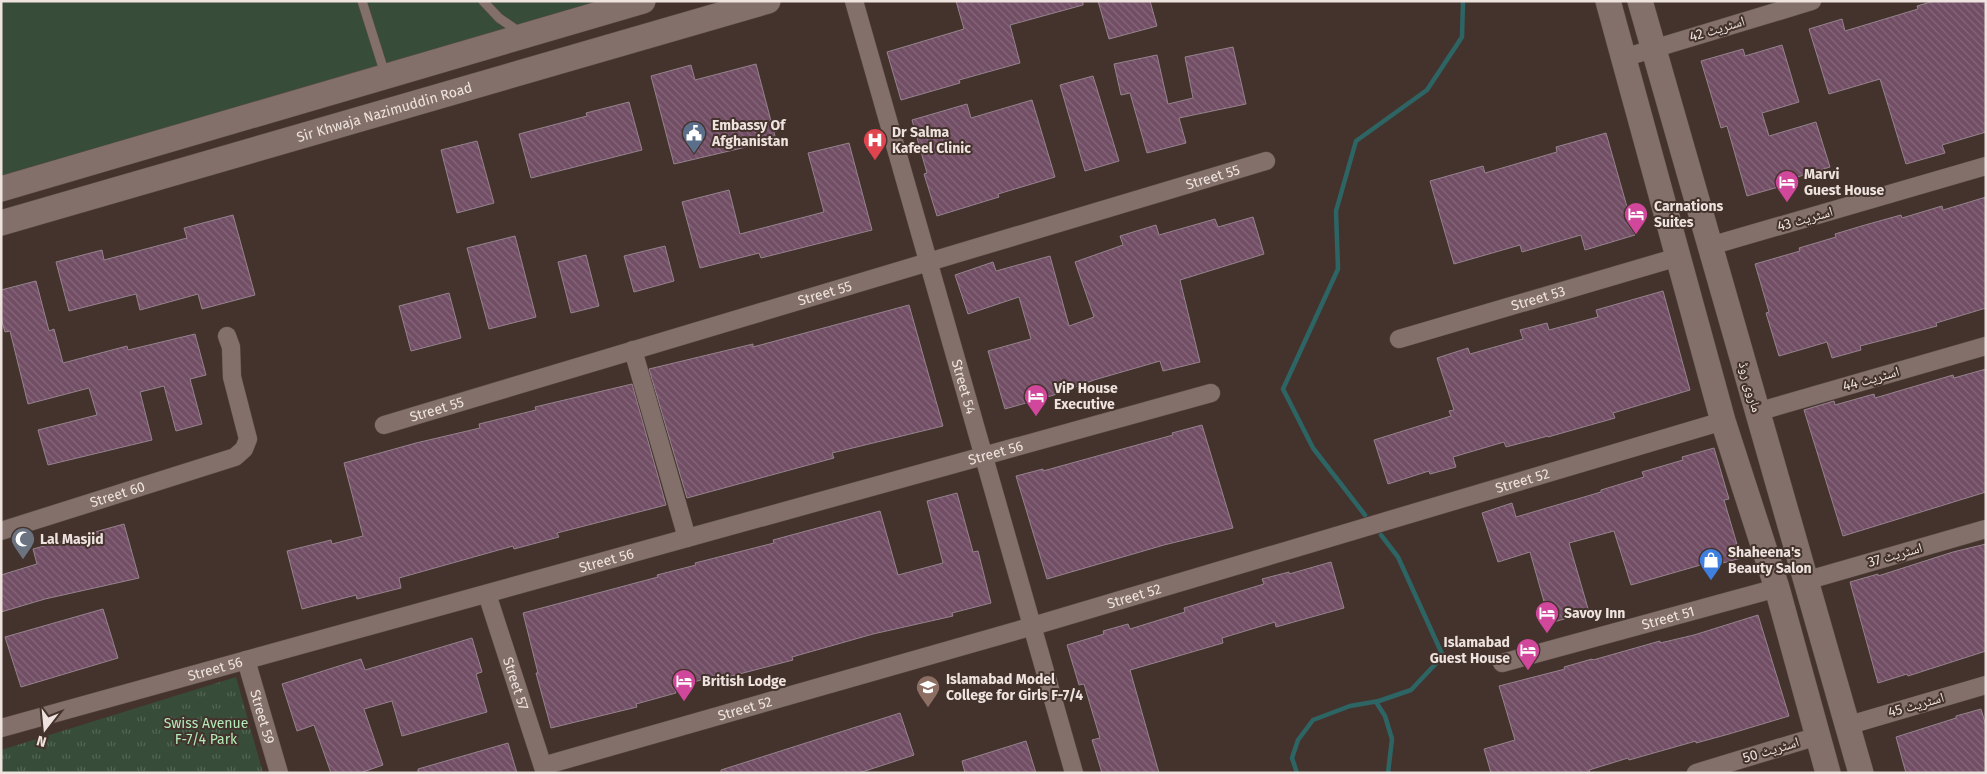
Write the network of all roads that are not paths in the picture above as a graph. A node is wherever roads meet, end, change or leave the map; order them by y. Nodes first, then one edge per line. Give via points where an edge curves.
1 (362, 1) edge
2 (483, 1) edge
3 (644, 1) edge
4 (768, 1) edge
5 (854, 1) edge
6 (1608, 1) edge
7 (1640, 1) edge
8 (1812, 1) edge
9 (600, 14) junction
10 (525, 36) junction
11 (612, 47) junction
12 (1654, 48) junction
13 (1623, 58) junction
14 (385, 77) junction
15 (1266, 161) dead end
16 (1986, 166) edge
17 (1, 189) edge
18 (1, 222) edge
19 (1710, 246) junction
20 (1678, 257) junction
21 (928, 262) junction
22 (227, 336) dead end
23 (1399, 339) dead end
24 (1986, 346) edge
25 (633, 350) junction
26 (1211, 393) dead end
27 (1757, 412) junction
28 (1723, 421) junction
29 (384, 425) dead end
30 (984, 456) junction
31 (1986, 529) edge
32 (1, 531) edge
33 (687, 538) junction
34 (1805, 581) junction
35 (1777, 588) junction
36 (487, 594) junction
37 (1033, 626) junction
38 (246, 660) junction
39 (1502, 662) dead end
40 (1986, 685) edge
41 (1846, 726) junction
42 (1, 728) edge
43 (1818, 736) junction
44 (544, 769) edge
45 (279, 773) edge
46 (1074, 773) edge
47 (1696, 773) edge
48 (1828, 773) edge
49 (1861, 773) edge

1 - 14 lane
2 - 10 lane via 499,18
3 - 9 street
4 - 11 street, Sir Khwaja Nazimuddin Road
5 - 21 street, Street 54
6 - 13 street
7 - 12 street, ماروی روڈ
8 - 12 street, اسٹریٹ 42
9 - 10 street
9 - 11 street
10 - 14 street
11 - 18 street, Sir Khwaja Nazimuddin Road
12 - 13 street, اسٹریٹ 42
12 - 19 street, ماروی روڈ
13 - 20 street
14 - 17 street
15 - 21 street, Street 55
16 - 19 street, اسٹریٹ 43
19 - 20 street
19 - 27 street, ماروی روڈ
20 - 23 street, Street 53
20 - 28 street
21 - 25 street, Street 55
21 - 30 street, Street 54
22 - 32 street, Street 60 via 231,347 232,377 248,439 244,449 235,457
24 - 27 street, اسٹریٹ 44
25 - 29 street, Street 55
25 - 33 street
26 - 30 street, Street 56
27 - 28 street
27 - 34 street, ماروی روڈ
28 - 35 street
28 - 37 street, Street 52
30 - 33 street, Street 56
30 - 37 street, Street 54
31 - 34 street, اسٹریٹ 37
33 - 36 street, Street 56
34 - 35 street
34 - 41 street, ماروی روڈ
35 - 39 street, Street 51
35 - 43 street
36 - 38 street, Street 56
36 - 44 street, Street 57
37 - 44 street, Street 52
37 - 46 street, Street 54
38 - 42 street, Street 56
38 - 45 street, Street 59
40 - 41 street, اسٹریٹ 45
41 - 43 street
41 - 49 street, ماروی روڈ
43 - 47 street, اسٹریٹ 50
43 - 48 street

